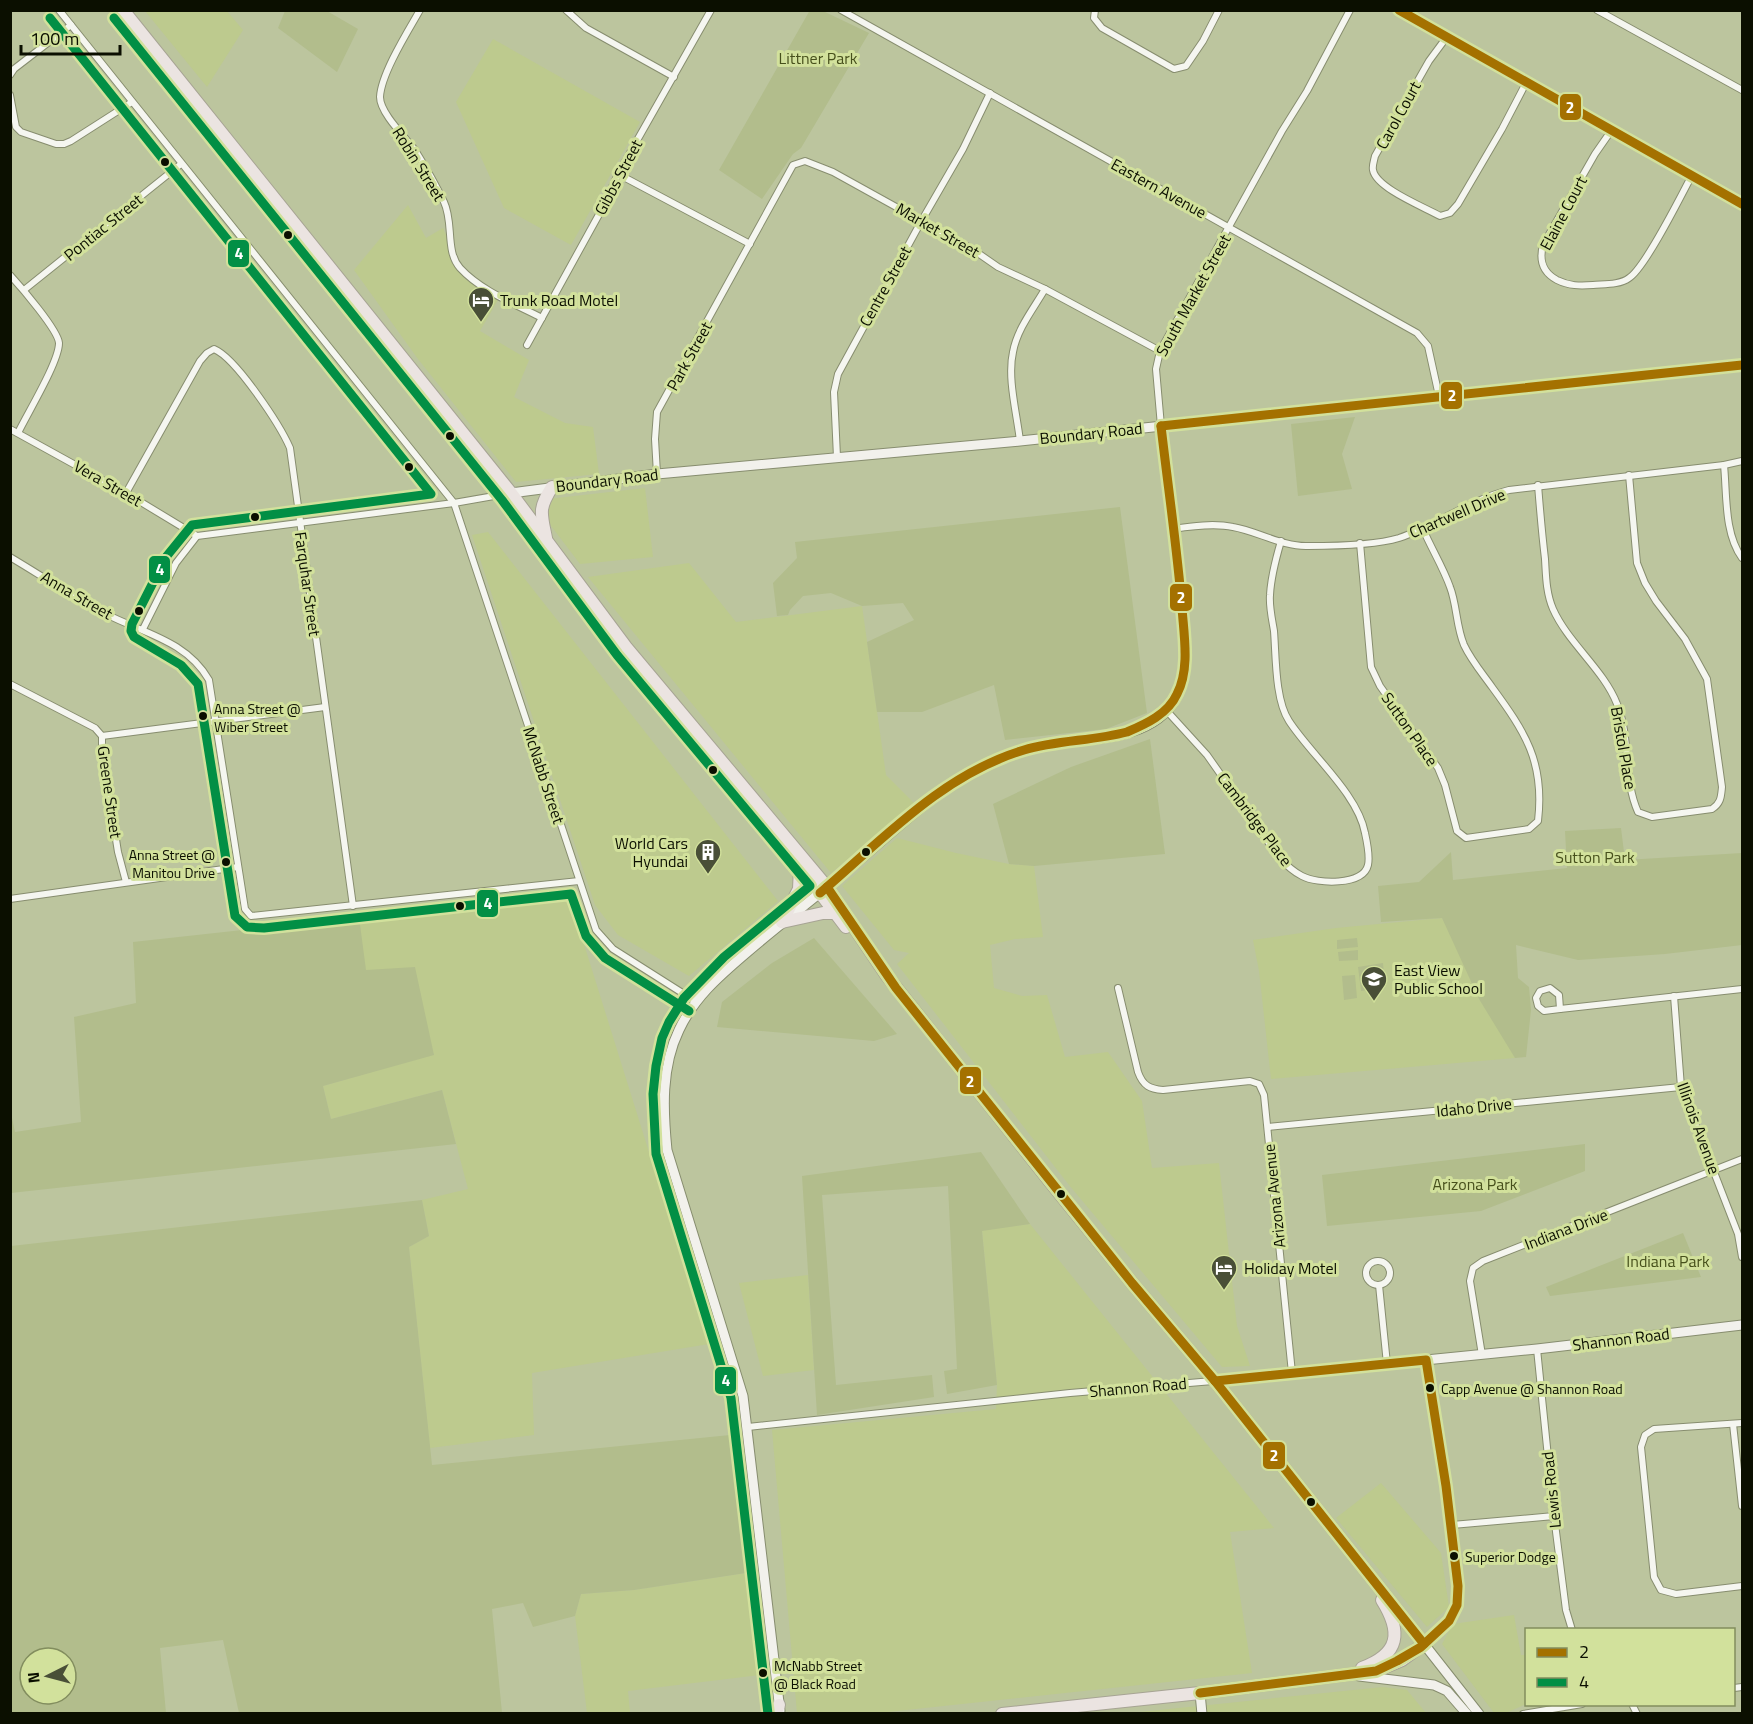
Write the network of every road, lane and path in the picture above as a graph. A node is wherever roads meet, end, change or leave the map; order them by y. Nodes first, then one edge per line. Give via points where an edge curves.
1 (59, 10) edge
2 (123, 10) edge
3 (420, 10) edge
4 (566, 10) edge
5 (711, 10) edge
6 (841, 10) edge
7 (1095, 10) edge
8 (1219, 10) edge
9 (1350, 10) edge
10 (1398, 10) edge
11 (1597, 10) edge
12 (71, 25) junction
13 (1446, 38) junction
14 (10, 75) edge
15 (674, 77) junction
16 (1526, 83) junction
17 (1743, 90) edge
18 (990, 93) junction
19 (10, 95) edge
20 (132, 102) junction
21 (1611, 131) junction
22 (181, 164) junction
23 (618, 174) junction
24 (1692, 175) junction
25 (1743, 204) edge
26 (922, 220) junction
27 (1230, 227) junction
28 (750, 244) junction
29 (10, 275) edge
30 (1045, 289) junction
31 (24, 290) junction
32 (542, 318) junction
33 (527, 345) dead end
34 (1160, 351) junction
35 (1743, 365) edge
36 (1439, 396) junction
37 (1161, 426) junction
38 (10, 429) edge
39 (18, 433) junction
40 (1020, 441) junction
41 (837, 457) junction
42 (1743, 461) edge
43 (1724, 465) junction
44 (657, 474) junction
45 (1629, 475) junction
46 (1538, 485) junction
47 (552, 487) junction
48 (126, 493) junction
49 (511, 493) junction
50 (454, 503) junction
51 (299, 522) junction
52 (1173, 529) junction
53 (1422, 529) junction
54 (197, 536) junction
55 (1281, 541) junction
56 (547, 542) junction
57 (1360, 543) junction
58 (10, 557) edge
59 (1743, 558) edge
60 (143, 629) junction
61 (10, 684) edge
62 (326, 707) junction
63 (1166, 710) junction
64 (217, 721) junction
65 (102, 736) junction
66 (719, 761) junction
67 (238, 867) junction
68 (800, 867) junction
69 (579, 881) junction
70 (126, 882) junction
71 (823, 890) junction
72 (10, 899) edge
73 (353, 906) junction
74 (835, 913) junction
75 (782, 922) junction
76 (877, 963) junction
77 (1118, 988) dead end
78 (1743, 989) edge
79 (1674, 996) junction
80 (695, 1001) junction
81 (1560, 1009) junction
82 (1681, 1087) junction
83 (1268, 1127) junction
84 (1743, 1159) edge
85 (1714, 1171) junction
86 (1743, 1257) edge
87 (1379, 1285) junction
88 (1743, 1325) edge
89 (1537, 1349) junction
90 (1482, 1354) junction
91 (1426, 1360) junction
92 (1387, 1364) junction
93 (1292, 1373) junction
94 (1215, 1381) junction
95 (1743, 1423) edge
96 (1733, 1424) junction
97 (748, 1426) junction
98 (1743, 1506) edge
99 (1554, 1516) junction
100 (1452, 1525) junction
101 (1356, 1557) junction
102 (1743, 1586) edge
103 (1572, 1628) edge
104 (1424, 1644) junction
105 (1344, 1674) junction
106 (1200, 1693) junction
107 (1569, 1706) edge
108 (778, 1710) edge
109 (1002, 1713) edge
110 (1202, 1713) edge
111 (1467, 1713) edge
112 (1479, 1713) edge
113 (1523, 1713) edge

1 - 12 street
2 - 49 highway
3 - 32 street, Robin Street via 381,85 380,101 445,204 452,255 460,268 487,290
4 - 15 street via 586,28
5 - 15 street, Gibbs Street
6 - 18 street, Eastern Avenue
7 - 8 street via 1094,18 1102,28 1174,69 1186,66
9 - 27 street, South Market Street
10 - 13 main road
11 - 17 street
12 - 14 street
12 - 20 street
13 - 16 main road
13 - 16 street, Carol Court via 1375,156 1372,168 1386,187 1440,216 1450,213
15 - 23 street, Gibbs Street
16 - 21 main road
18 - 26 street, Centre Street
18 - 27 street, Eastern Avenue
19 - 20 street via 16,127 56,144 71,141
20 - 22 street
21 - 24 main road
21 - 24 street, Elaine Court via 1543,245 1540,257 1553,278 1581,286 1629,279 1641,266
22 - 31 street, Pontiac Street
22 - 50 street
23 - 28 street
23 - 32 street, Gibbs Street
24 - 25 main road
26 - 28 street, Market Street via 805,161 793,165
26 - 30 street, Market Street via 998,267
26 - 41 street, Centre Street via 838,374 834,392
27 - 34 street, South Market Street
27 - 36 street, Eastern Avenue via 1417,333 1428,346
28 - 44 street, Park Street via 657,412
29 - 31 street
30 - 34 street, Market Street
30 - 40 street via 1018,334 1013,351 1011,370
31 - 39 street via 59,343 54,362
32 - 33 street, Gibbs Street
34 - 37 street, South Market Street via 1156,369
35 - 36 main road, Boundary Road
36 - 37 main road, Boundary Road
37 - 40 main road, Boundary Road
37 - 52 main road, South Market Street
38 - 39 street, Vera Street
39 - 48 street, Vera Street
40 - 41 main road, Boundary Road
41 - 44 main road, Boundary Road
42 - 43 street, Chartwell Drive
43 - 45 street, Chartwell Drive
43 - 59 street via 1731,532 1735,548
44 - 47 main road, Boundary Road
45 - 46 street, Chartwell Drive
45 - 46 street, Bristol Place via 1636,563 1707,679 1722,787 1720,801 1712,808 1652,817 1638,812 1618,705 1574,643 1550,600
46 - 53 street, Chartwell Drive via 1496,493
47 - 49 main road, Boundary Road
47 - 56 highway via 542,508
48 - 51 street, Farquhar Street via 200,361 214,349 251,387 284,434 290,448
48 - 54 street, Vera Street
49 - 50 street
49 - 56 highway
50 - 51 street
50 - 69 street, McNabb Street
51 - 54 street
51 - 62 street, Farquhar Street
52 - 55 street, Chartwell Drive via 1232,526
52 - 63 main road, South Market Street via 1185,657 1180,689
53 - 57 street, Chartwell Drive via 1397,539
53 - 57 street, Sutton Place via 1451,588 1465,645 1529,741 1540,805 1538,821 1529,829 1466,838 1457,831 1438,768 1380,686 1371,667
54 - 60 street via 176,563
55 - 57 street, Chartwell Drive via 1305,547
55 - 63 street, Cambridge Place via 1270,596 1281,700 1287,719 1358,809 1369,860 1366,869 1346,881 1323,882 1291,869 1207,755
56 - 66 highway
58 - 60 street, Anna Street via 106,614
60 - 64 street, Anna Street via 201,666 209,680
61 - 65 street, Greene Street via 95,728
62 - 64 street
62 - 73 street, Farquhar Street
63 - 71 main road, South Market Street via 1134,732 1025,749 975,770 921,807
64 - 65 street
64 - 67 street, Anna Street
65 - 70 street, Greene Street via 118,852
66 - 68 highway via 745,800
66 - 71 highway via 752,796
67 - 70 street
67 - 73 street, Anna Street via 245,909 251,916
68 - 71 highway
68 - 75 highway via 800,888
69 - 73 street
69 - 80 street, McNabb Street via 596,930 613,949
70 - 72 street
71 - 74 highway
71 - 75 main road, South Market Street
71 - 76 highway
74 - 75 highway
74 - 76 highway
75 - 80 main road, South Market Street
76 - 94 highway via 1058,1192
77 - 83 street, Arizona Avenue via 1141,1082 1150,1089 1163,1090 1250,1081 1259,1084
78 - 79 street
79 - 81 street
79 - 82 street, Illinois Avenue
80 - 97 main road, South Market Street via 669,1062 664,1118 667,1150 743,1396
81 - 81 street via 1557,992 1547,988 1540,991 1536,998 1540,1009
82 - 83 street, Idaho Drive
82 - 85 street, Illinois Avenue
83 - 93 street, Arizona Avenue
84 - 85 street, Indiana Drive
85 - 86 street, Illinois Avenue
85 - 90 street, Indiana Drive via 1473,1268 1470,1281
87 - 87 street via 1390,1274 1388,1265 1377,1260 1367,1266 1365,1274 1368,1281
87 - 92 street
88 - 89 main road, Shannon Road
89 - 90 main road, Shannon Road
89 - 99 street, Lewis Road
90 - 91 main road, Shannon Road
91 - 92 main road, Shannon Road
91 - 100 street
92 - 93 main road, Shannon Road
93 - 94 main road, Shannon Road
94 - 97 street, Shannon Road
94 - 101 highway
95 - 96 street
96 - 98 street
96 - 102 street via 1654,1429 1645,1435 1641,1447 1654,1577 1661,1590 1676,1594
97 - 108 main road
99 - 100 street
99 - 103 street, Lewis Road
100 - 104 street via 1457,1609 1443,1629
101 - 104 highway
101 - 105 highway via 1389,1610 1396,1637 1384,1657
104 - 105 highway via 1402,1660 1376,1671
104 - 112 main road
105 - 106 highway
105 - 111 main road via 1434,1685 1447,1692
106 - 109 highway
106 - 110 main road
107 - 113 street

